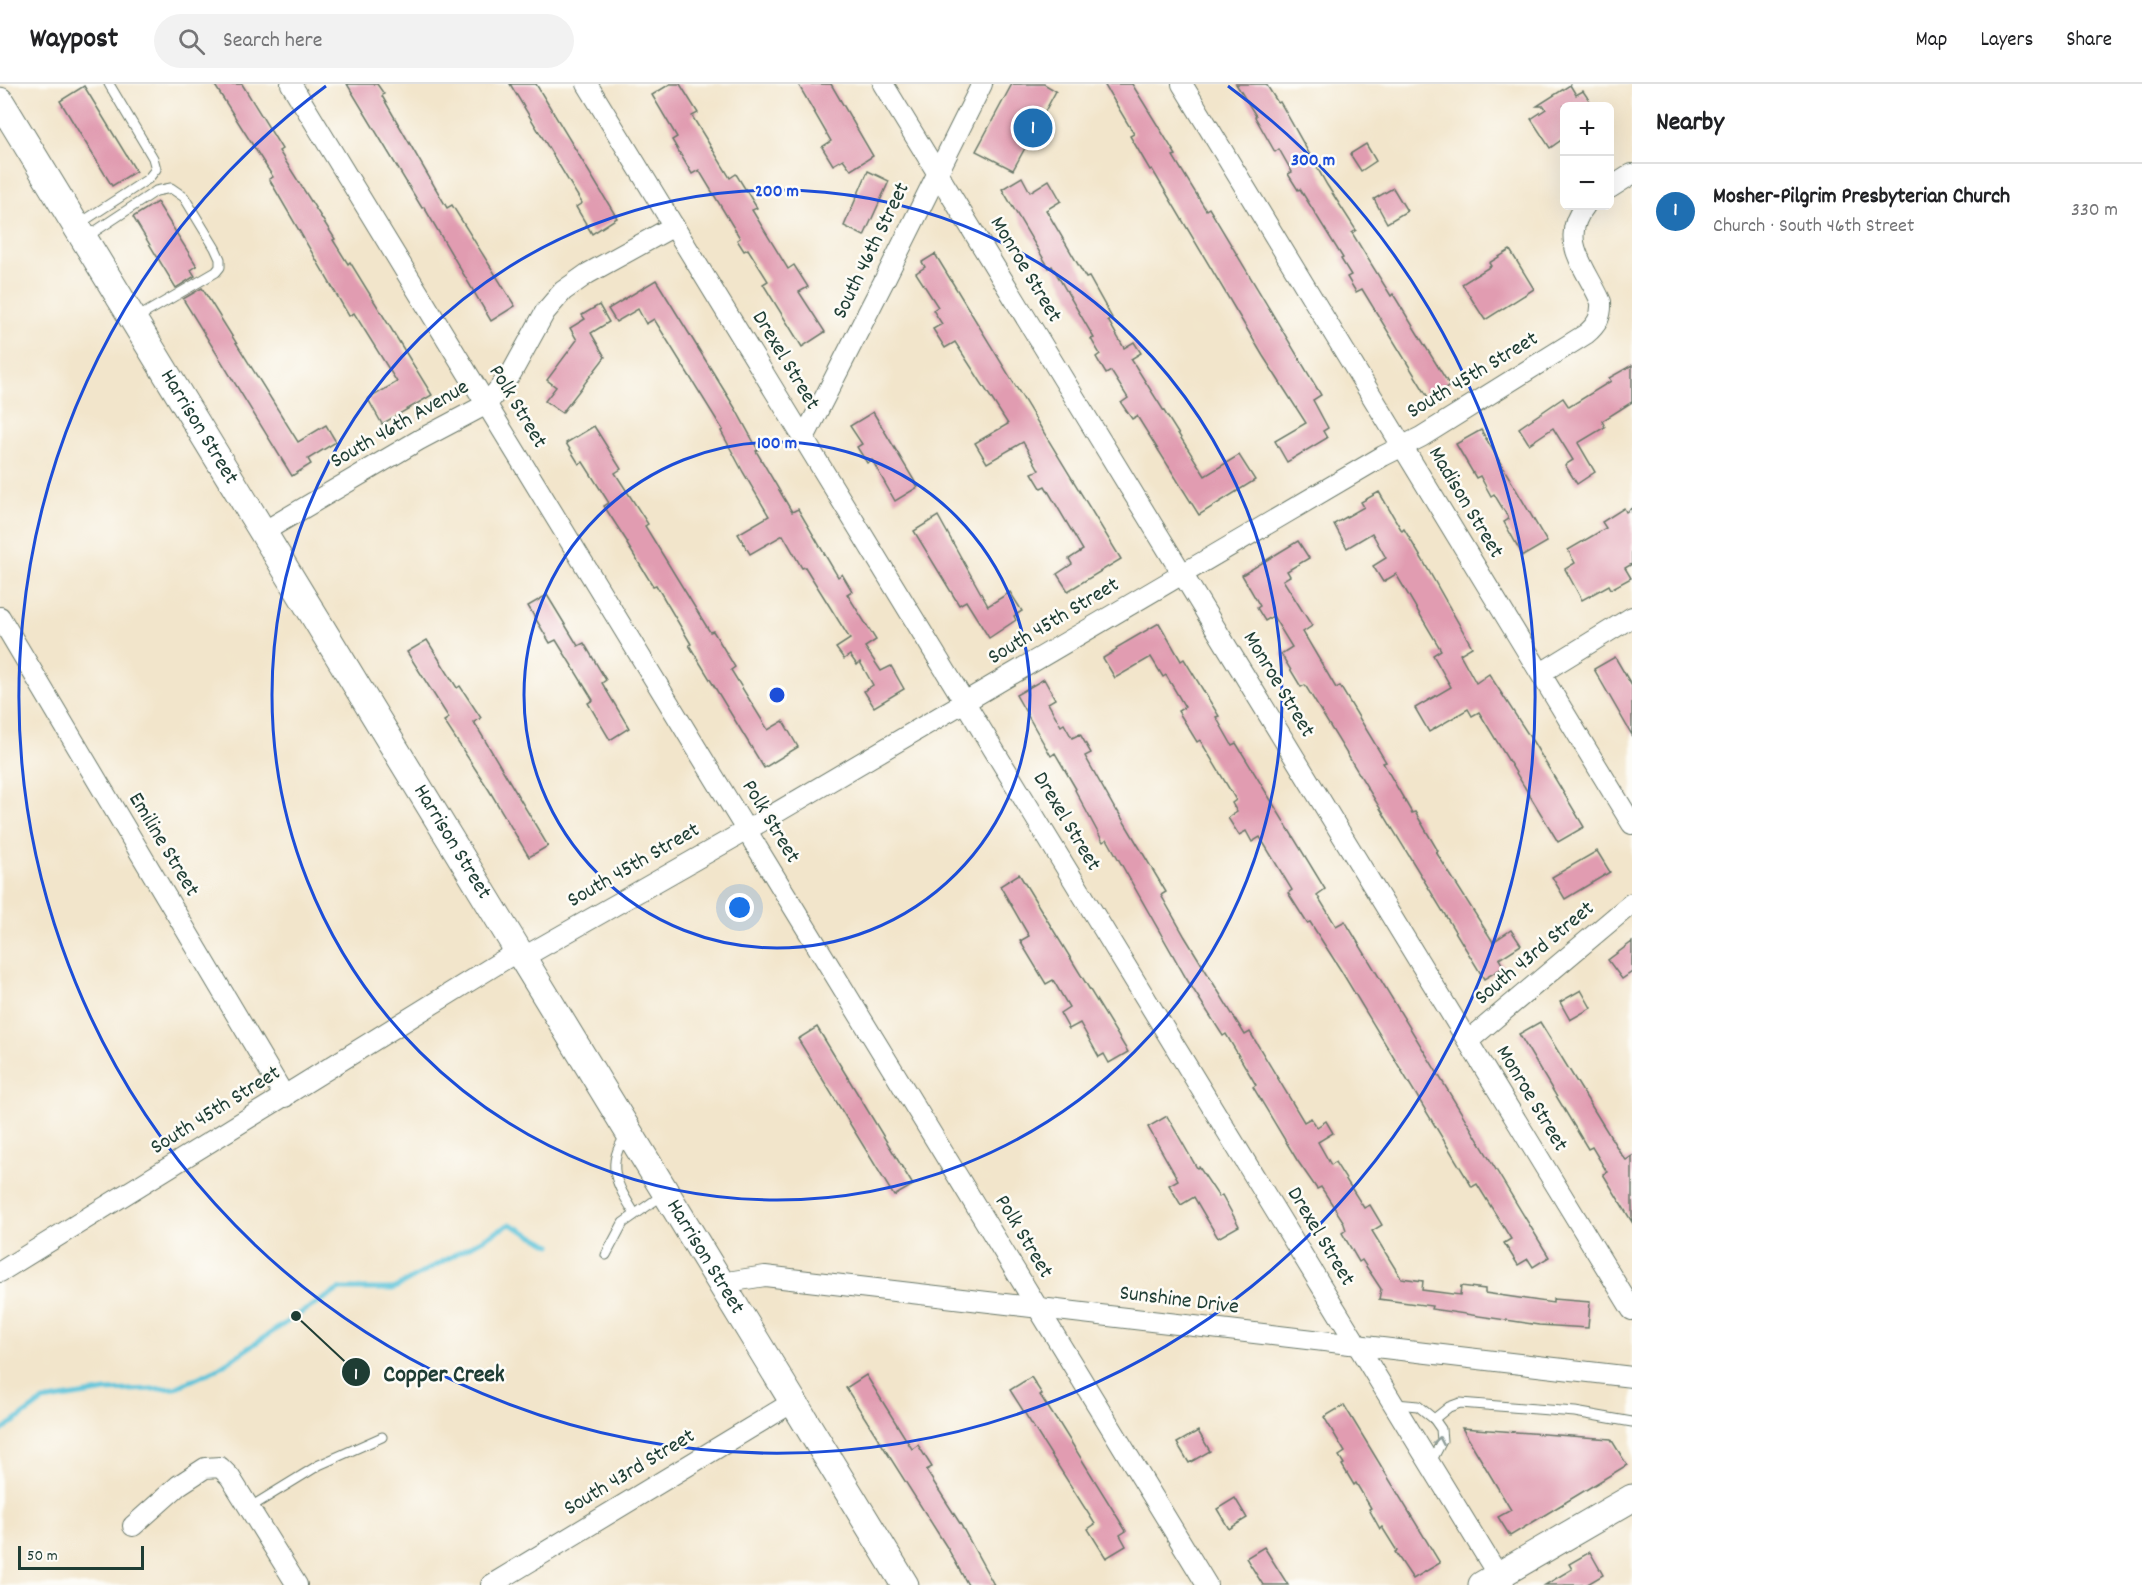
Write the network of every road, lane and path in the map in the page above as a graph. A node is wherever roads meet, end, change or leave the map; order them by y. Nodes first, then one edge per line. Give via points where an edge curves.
1 (15, 84) edge
2 (108, 84) edge
3 (291, 84) edge
4 (587, 84) edge
5 (883, 84) edge
6 (982, 84) edge
7 (1182, 84) edge
8 (0, 93) edge
9 (0, 101) edge
10 (937, 173) junction
11 (1632, 174) edge
12 (1614, 185) edge
13 (1582, 210) edge
14 (674, 226) junction
15 (80, 233) junction
16 (133, 320) junction
17 (487, 404) junction
18 (804, 438) junction
19 (1403, 446) junction
20 (263, 532) junction
21 (1182, 574) junction
22 (0, 617) edge
23 (1632, 617) edge
24 (1540, 673) junction
25 (965, 702) junction
26 (1632, 824) edge
27 (747, 830) junction
28 (1632, 903) edge
29 (520, 955) junction
30 (1468, 1041) junction
31 (285, 1097) junction
32 (628, 1132) junction
33 (666, 1193) junction
34 (635, 1214) junction
35 (606, 1255) dead end
36 (0, 1272) edge
37 (721, 1283) junction
38 (1038, 1308) junction
39 (1632, 1310) edge
40 (1358, 1346) junction
41 (1632, 1377) edge
42 (794, 1402) junction
43 (1393, 1404) junction
44 (1434, 1419) junction
45 (1632, 1422) edge
46 (382, 1437) dead end
47 (1430, 1464) junction
48 (1632, 1498) edge
49 (249, 1508) junction
50 (133, 1526) dead end
51 (1495, 1582) edge
52 (297, 1585) edge
53 (491, 1585) edge
54 (905, 1585) edge
55 (1207, 1585) edge

1 - 8 main road
2 - 15 lane via 156,169
3 - 17 street, Polk Street
4 - 14 street, Drexel Street
5 - 10 street, Monroe Street
6 - 10 street, South 46th Street
7 - 19 street, Madison Street
9 - 15 main road, Harrison Street
10 - 18 street, South 46th Street
10 - 21 street, Monroe Street
11 - 12 street
13 - 19 street, South 45th Street via 1573,238 1601,302 1595,327
14 - 17 street, South 46th Avenue via 563,291
14 - 18 street, Drexel Street
15 - 16 main road, Harrison Street
15 - 16 lane via 156,191 171,188 184,197 215,248 220,267
16 - 20 main road, Harrison Street
17 - 20 street, South 46th Avenue
17 - 27 street, Polk Street
18 - 25 street, Drexel Street
19 - 21 street, South 45th Street
19 - 24 street, Madison Street
20 - 29 main road, Harrison Street
21 - 25 street, South 45th Street
21 - 30 street, Monroe Street
22 - 31 street, Emiline Street
23 - 24 street
24 - 26 street, Madison Street
25 - 27 street, South 45th Street
25 - 40 street, Drexel Street
27 - 29 street, South 45th Street
27 - 38 street, Polk Street
28 - 30 street, South 43rd Street
29 - 31 street, South 45th Street
29 - 32 main road, Harrison Street
30 - 39 street, Monroe Street
31 - 36 street, South 45th Street
32 - 33 main road, Harrison Street
32 - 34 lane via 615,1154 615,1178
33 - 34 lane
33 - 37 main road, Harrison Street
34 - 35 lane via 623,1223
37 - 38 street, Sunshine Drive via 765,1276
37 - 42 main road, Harrison Street
38 - 40 street, Sunshine Drive
38 - 55 street, Polk Street
40 - 41 street, Sunshine Drive
40 - 43 street, Drexel Street
42 - 53 street, South 43rd Street
42 - 54 main road, Harrison Street
43 - 44 lane via 1418,1406
43 - 47 street, Drexel Street
44 - 45 lane via 1460,1403 1575,1412
47 -> 44 lane via 1442,1441 1441,1429
46 - 49 lane via 319,1465
47 - 51 street, Drexel Street
48 - 51 main road
49 - 50 street via 220,1467 205,1468 178,1485
49 - 52 street

